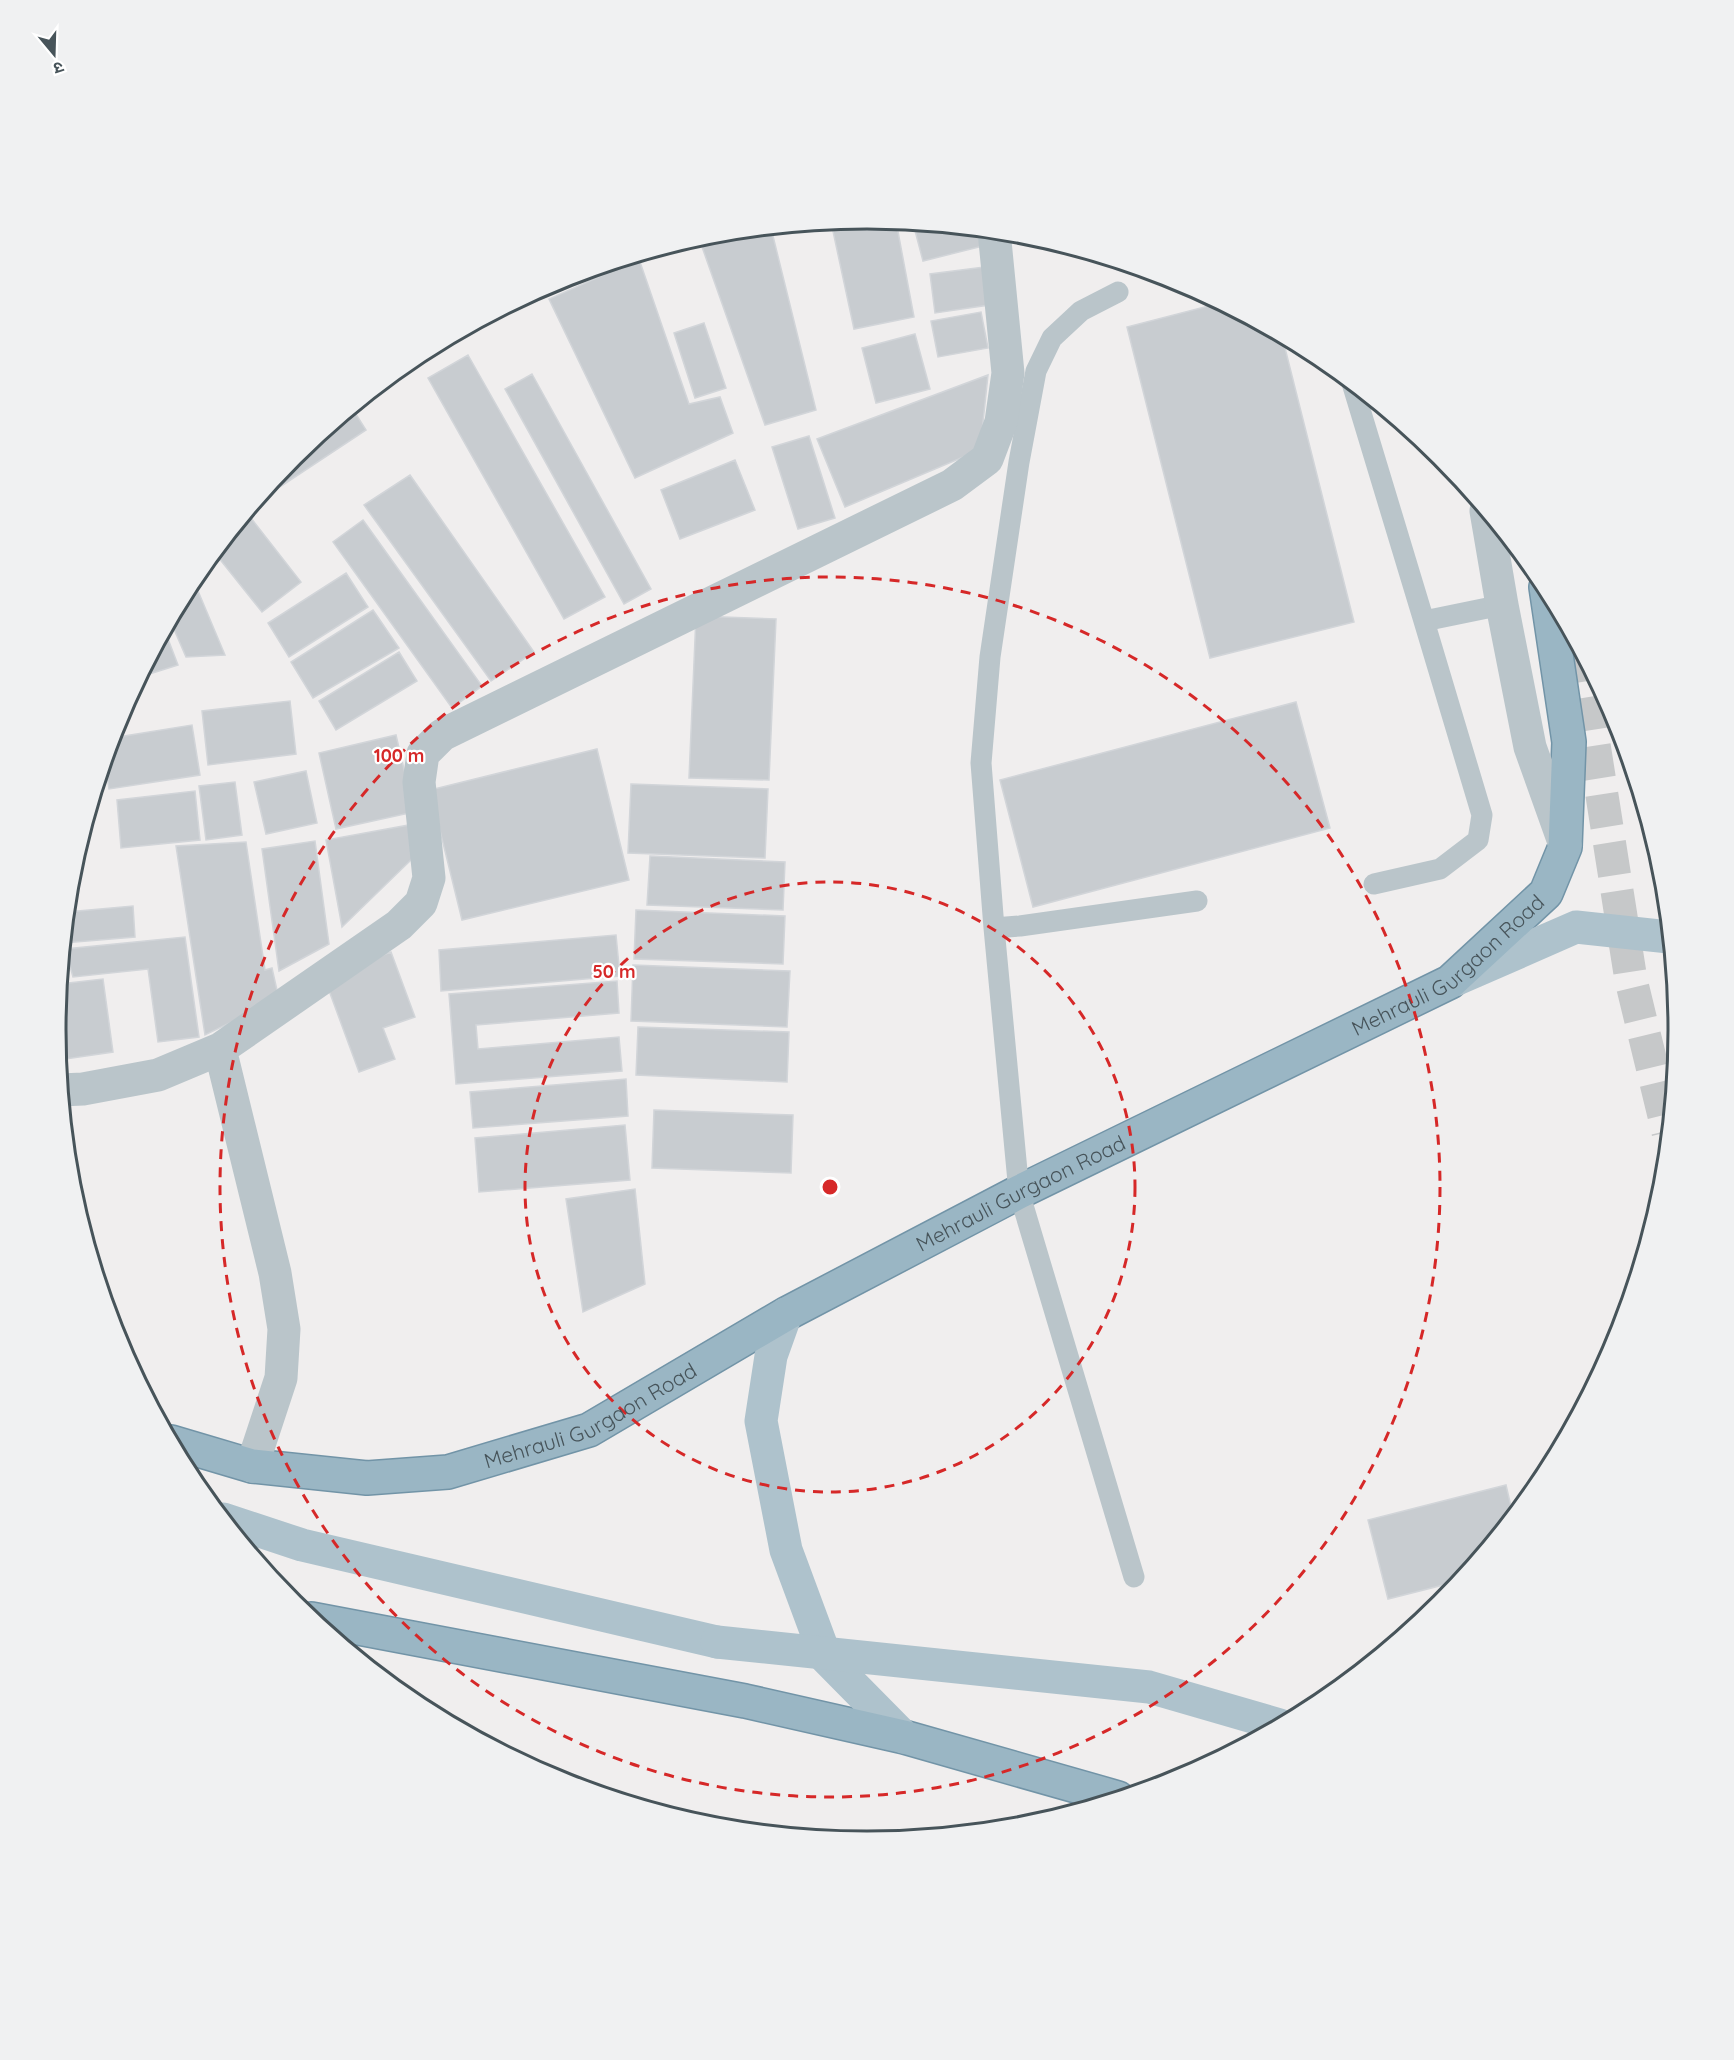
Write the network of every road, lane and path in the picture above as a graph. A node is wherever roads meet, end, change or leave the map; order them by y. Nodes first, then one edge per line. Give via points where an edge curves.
1 (995, 240) edge
2 (1118, 292) dead end
3 (1356, 396) edge
4 (1488, 526) edge
5 (1502, 605) junction
6 (1550, 611) edge
7 (1424, 621) junction
8 (1565, 847) junction
9 (1374, 884) dead end
10 (1197, 901) dead end
11 (994, 928) junction
12 (1662, 936) edge
13 (1450, 982) junction
14 (220, 1049) junction
15 (69, 1090) edge
16 (1019, 1192) junction
17 (786, 1314) junction
18 (183, 1445) edge
19 (252, 1466) junction
20 (236, 1523) edge
21 (1134, 1577) dead end
22 (329, 1622) edge
23 (1271, 1722) edge
24 (904, 1737) junction
25 (1105, 1794) edge

1 - 14 street via 1008,373 1001,422 987,459 952,485 442,735 423,754 419,782 429,878 421,903 399,925
2 - 11 lane via 1081,311 1052,338 1036,371 990,657 981,763
3 - 7 lane
4 - 5 street
5 - 7 lane
5 - 8 street via 1530,747
6 - 8 highway, Mehrauli Gurgaon Road via 1569,742
7 - 9 lane via 1482,814 1478,840 1440,869
8 - 13 highway, Mehrauli Gurgaon Road via 1546,893
10 - 11 lane
11 - 16 lane
12 - 13 main road via 1576,927
13 - 16 highway, Mehrauli Gurgaon Road
14 - 15 street via 158,1075
14 - 19 street via 275,1273 284,1329 281,1378
16 - 17 highway, Mehrauli Gurgaon Road
16 - 21 lane
17 - 19 highway, Mehrauli Gurgaon Road via 589,1430 448,1472 367,1478
17 - 24 main road via 771,1356 761,1421 786,1550 826,1658
18 - 19 highway, Mehrauli Gurgaon Road
20 - 23 main road, bridge via 302,1545 717,1642 1149,1687
22 - 24 highway via 745,1701
24 - 25 highway

